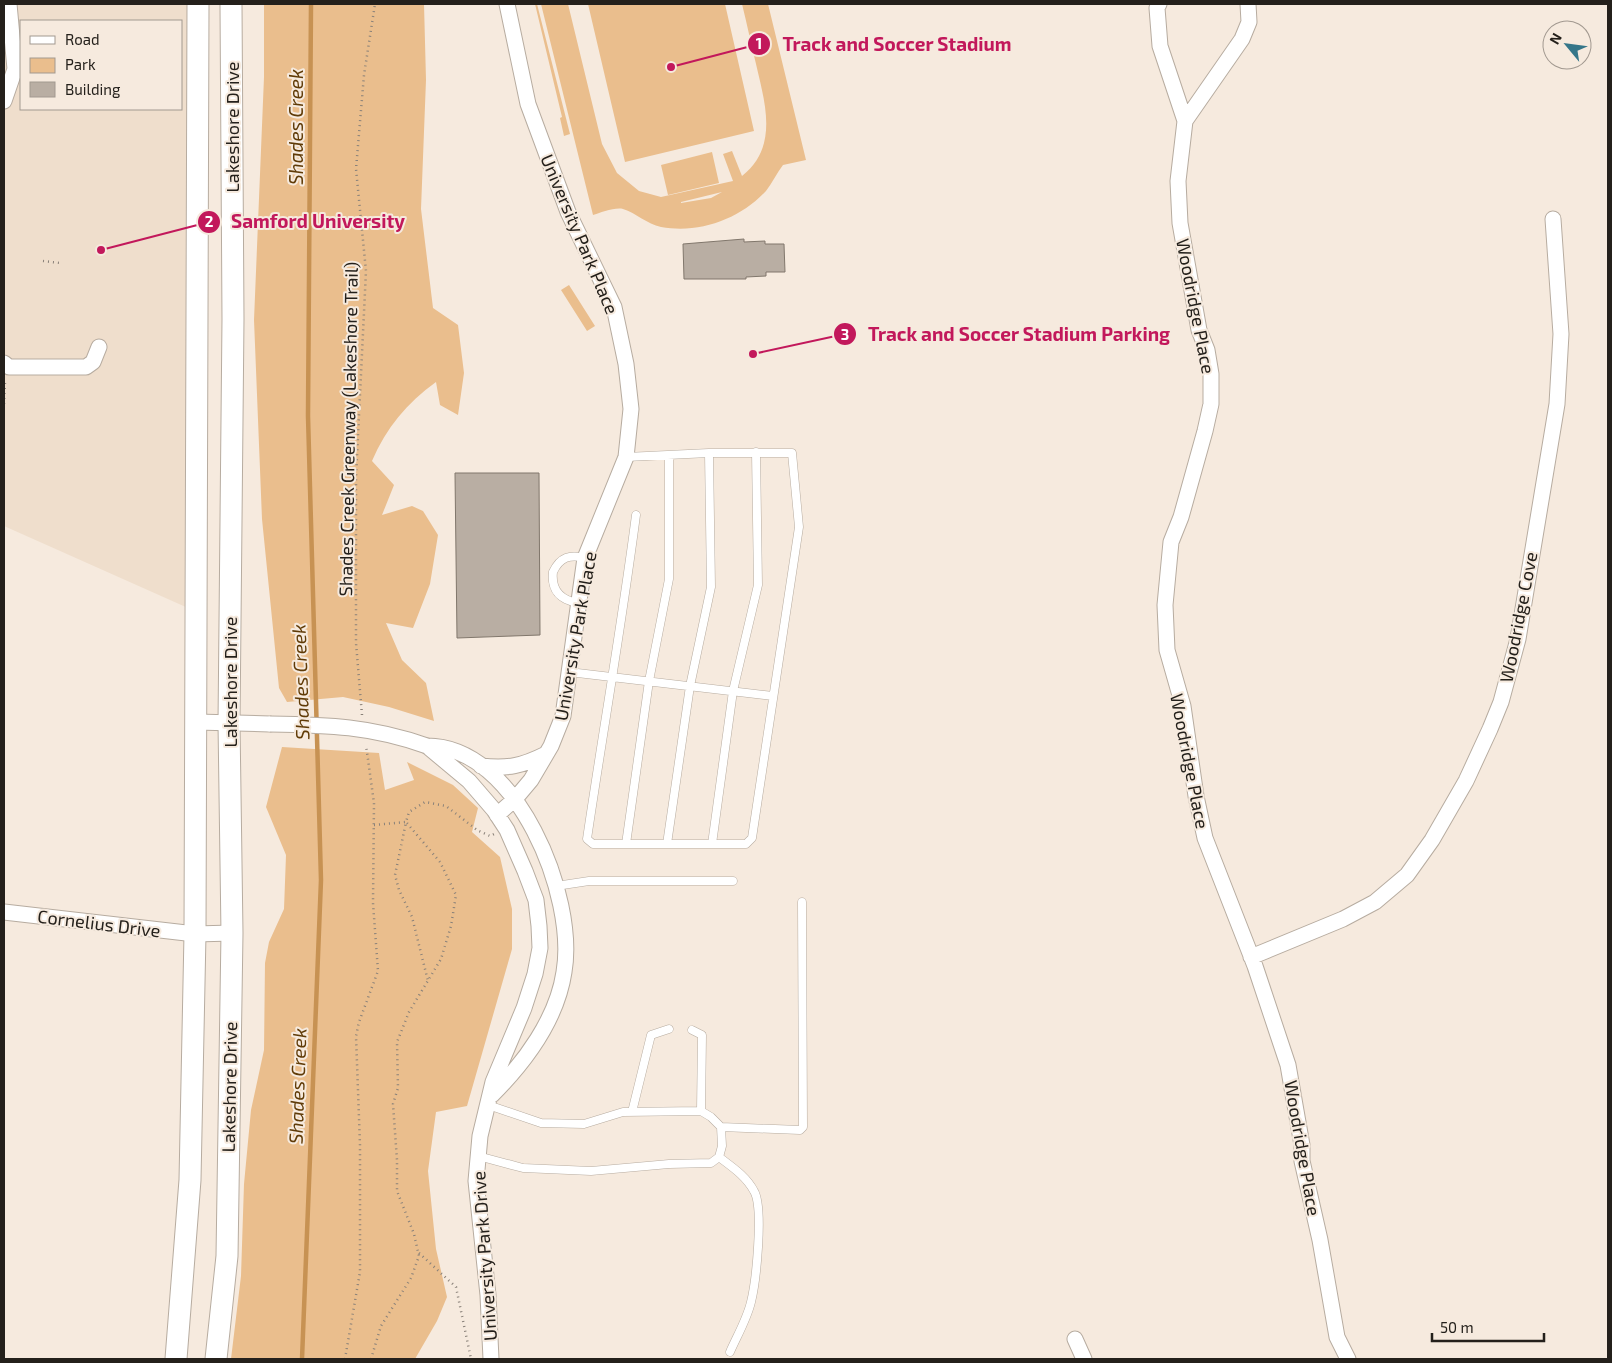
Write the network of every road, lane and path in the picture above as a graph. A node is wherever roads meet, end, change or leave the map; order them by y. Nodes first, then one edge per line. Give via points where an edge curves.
1 (9, 4) edge
2 (198, 4) edge
3 (231, 4) edge
4 (375, 4) edge
5 (507, 4) edge
6 (1159, 4) edge
7 (1248, 4) edge
8 (8, 40) edge
9 (4, 102) edge
10 (1185, 121) junction
11 (1553, 219) dead end
12 (44, 261) dead end
13 (60, 263) dead end
14 (99, 347) dead end
15 (4, 363) edge
16 (4, 378) edge
17 (4, 404) edge
18 (756, 452) junction
19 (709, 453) junction
20 (669, 455) junction
21 (626, 457) junction
22 (636, 515) dead end
23 (585, 558) junction
24 (578, 603) junction
25 (569, 672) junction
26 (611, 677) junction
27 (649, 681) junction
28 (690, 686) junction
29 (733, 691) junction
30 (773, 696) junction
31 (362, 718) dead end
32 (196, 722) junction
33 (229, 723) junction
34 (365, 736) dead end
35 (428, 746) junction
36 (546, 754) junction
37 (481, 766) junction
38 (515, 799) junction
39 (500, 819) junction
40 (406, 822) junction
41 (374, 825) junction
42 (626, 844) junction
43 (667, 844) junction
44 (712, 844) junction
45 (733, 881) dead end
46 (556, 886) junction
47 (533, 893) junction
48 (802, 902) dead end
49 (4, 912) edge
50 (195, 934) junction
51 (232, 934) junction
52 (1251, 957) junction
53 (428, 982) junction
54 (520, 1018) junction
55 (545, 1026) junction
56 (669, 1030) dead end
57 (692, 1030) dead end
58 (490, 1100) junction
59 (700, 1111) junction
60 (632, 1112) junction
61 (721, 1128) junction
62 (478, 1156) junction
63 (719, 1157) junction
64 (418, 1252) junction
65 (1075, 1340) dead end
66 (730, 1352) dead end
67 (176, 1359) edge
68 (216, 1359) edge
69 (345, 1359) edge
70 (371, 1359) edge
71 (471, 1359) edge
72 (491, 1359) edge
73 (1084, 1359) edge
74 (1348, 1359) edge

1 - 8 street
2 - 32 main road, Lakeshore Drive
3 - 33 main road, Lakeshore Drive via 233,319
4 - 31 path, Shades Creek Greenway (Lakeshore Trail) via 364,75 356,170 366,272 356,477 356,643
5 - 21 street, University Park Place via 528,104 568,212 614,307 631,409
6 - 10 street, Woodridge Place via 1160,46
7 - 10 street, Woodridge Place via 1248,22 1242,39
8 - 9 street via 15,69
10 - 52 street, Woodridge Place via 1178,181 1180,223 1199,330 1207,350 1211,404 1188,494 1171,542 1165,625 1171,670 1183,706 1204,832
11 - 52 street, Woodridge Cove via 1561,334 1557,404 1518,639 1490,729 1466,781 1432,840 1407,875 1375,902 1343,919
12 - 13 path
14 - 15 street via 93,362 86,367 9,367
16 - 17 path
18 - 19 lane
18 - 29 lane via 758,585
18 - 30 lane via 792,453 798,527
19 - 20 lane
19 - 28 lane via 711,586
20 - 21 lane
20 - 27 lane via 669,580
21 - 23 street, University Park Place
22 - 26 lane via 623,621
23 - 24 street, University Park Place
23 - 24 lane via 576,555 565,558 553,572 557,593
24 - 25 street, University Park Place
25 - 26 lane
25 - 36 street, University Park Place via 563,716
26 - 27 lane
26 - 42 lane via 587,840 593,844
27 - 28 lane
27 - 42 lane
28 - 29 lane
28 - 43 lane
29 - 30 lane
29 - 44 lane
30 - 44 lane via 752,838 746,844
32 - 33 street, University Park Drive
32 - 50 main road, Lakeshore Drive
33 - 35 street, University Park Drive, bridge via 378,730
33 - 51 main road, Lakeshore Drive
34 - 41 path
35 - 37 street, University Park Drive via 449,749
35 - 39 street, University Park Drive via 482,794
36 - 37 street via 518,766
36 - 38 street, University Park Place
37 - 38 street, University Park Drive
38 - 39 street, University Park Place
38 - 46 street, University Park Drive via 534,832
39 - 40 path via 495,834 490,836 476,830 446,806 425,802 409,812
39 - 47 street, University Park Drive
40 - 41 path
40 - 53 path via 395,875 412,917
40 - 53 path via 440,862 456,895 441,959
41 - 69 path via 373,903 378,971 356,1036 360,1272
42 - 43 lane
43 - 44 lane
45 - 46 lane via 589,881
46 - 47 street
46 - 55 street, University Park Drive via 564,922 564,972
47 - 54 street, University Park Drive via 540,948
48 - 61 lane via 803,1127 800,1130
49 - 50 street, Cornelius Drive
50 - 51 street, Cornelius Drive
50 - 67 main road, Lakeshore Drive via 190,1180
51 - 68 main road, Lakeshore Drive via 227,1256
52 - 74 street, Woodridge Place via 1288,1065 1302,1161 1337,1337
53 - 64 path via 408,1012 397,1042 398,1088 393,1104 397,1191
54 - 55 street
54 - 58 street, University Park Drive via 493,1082
55 - 58 street, University Park Drive
56 - 60 lane via 652,1035
57 - 59 lane via 702,1035
58 - 60 lane via 541,1123 584,1124
58 - 62 street, University Park Drive
59 - 60 lane
59 - 61 lane
61 - 63 lane
62 - 63 lane via 523,1168 591,1171 711,1163
62 - 72 street, University Park Drive via 476,1181
63 - 66 lane via 741,1174 755,1192 758,1206 758,1248 751,1302
64 - 70 path via 411,1278 381,1326
64 - 71 path via 456,1287
65 - 73 street

